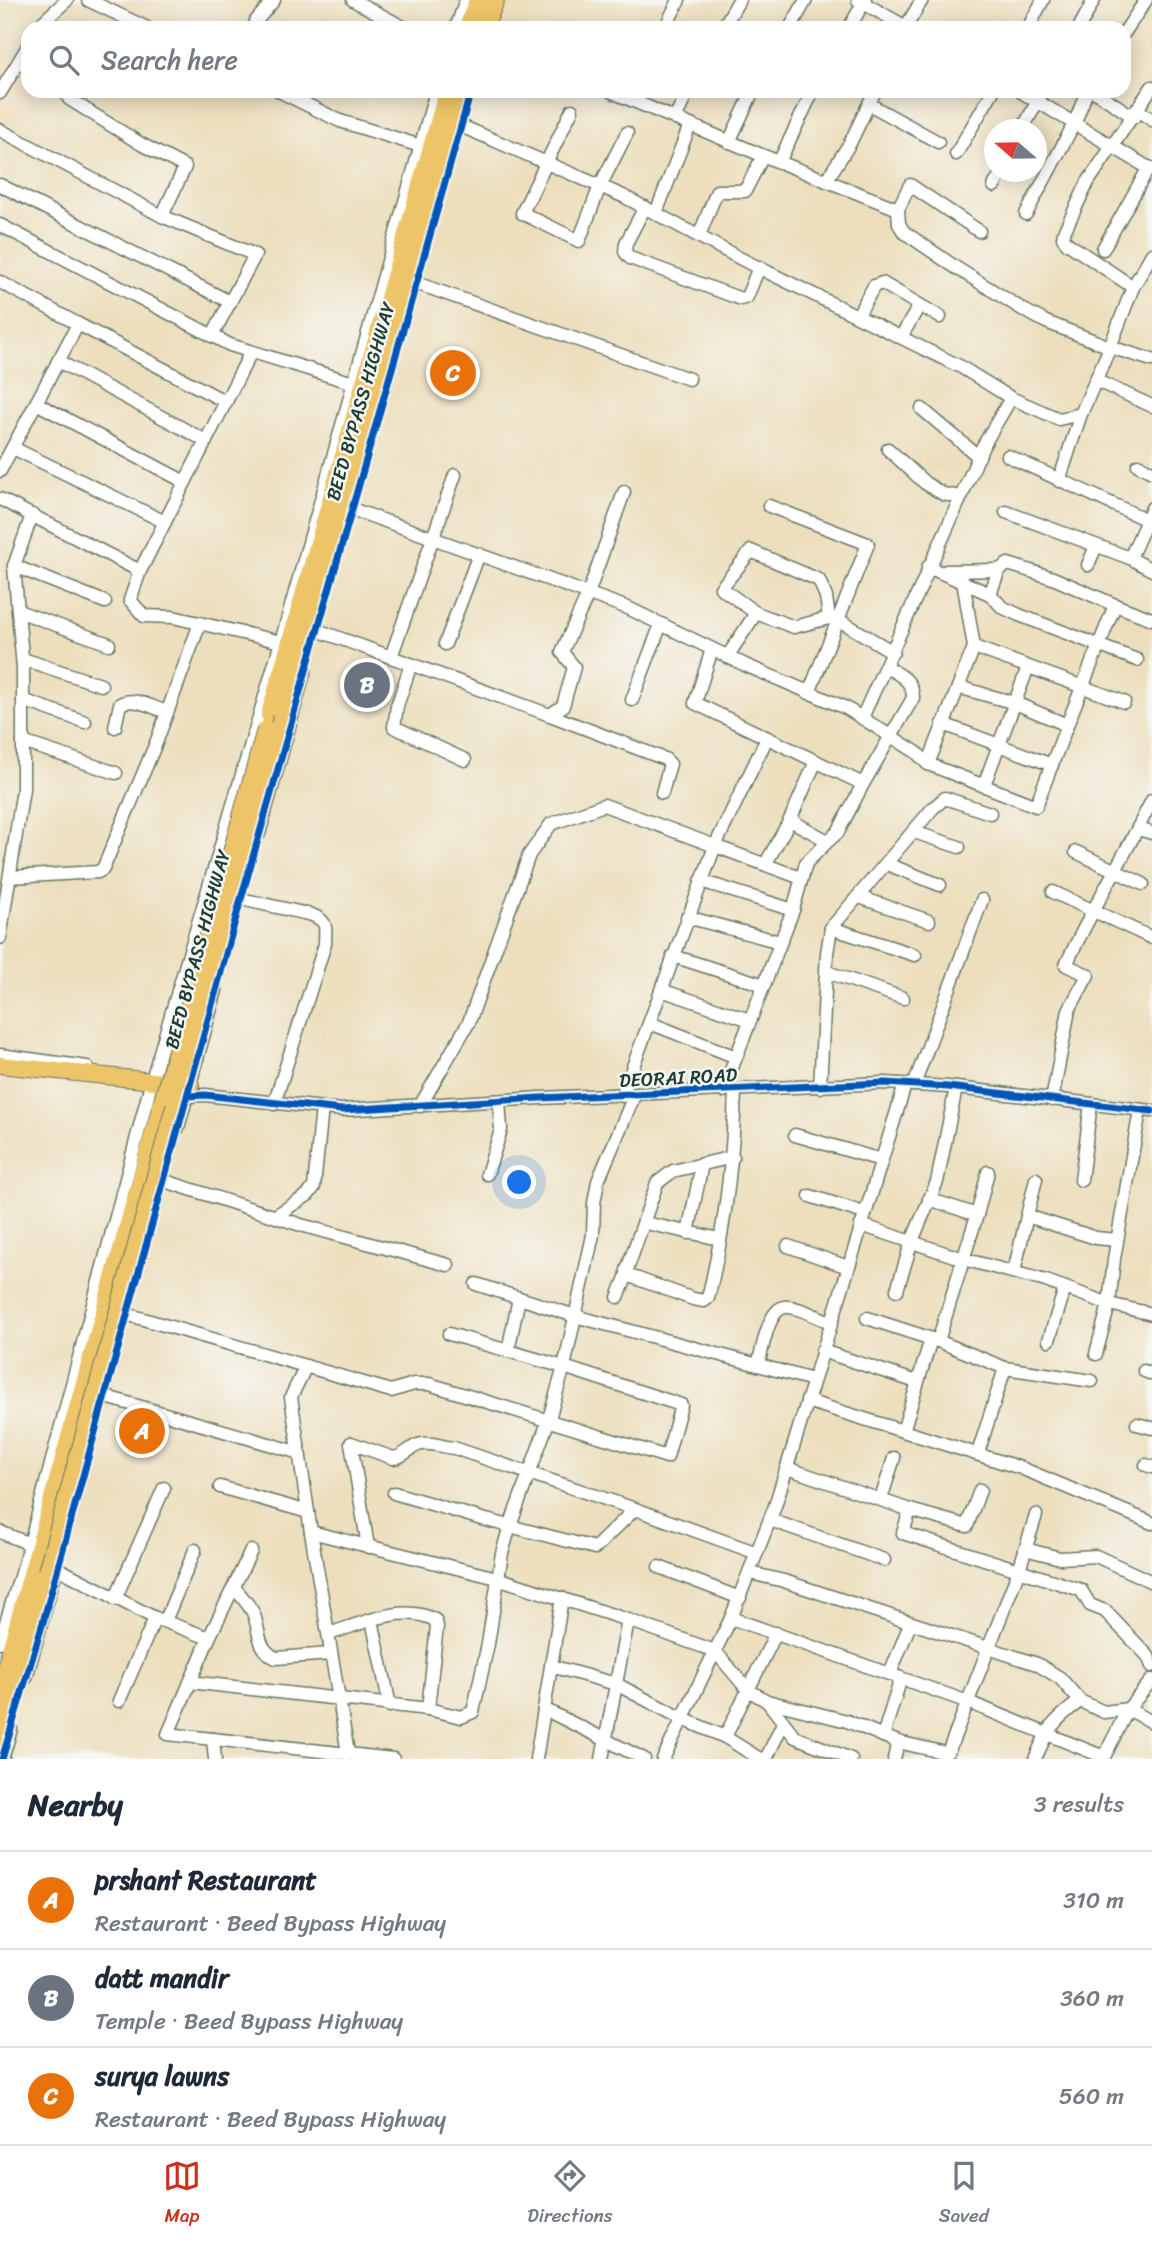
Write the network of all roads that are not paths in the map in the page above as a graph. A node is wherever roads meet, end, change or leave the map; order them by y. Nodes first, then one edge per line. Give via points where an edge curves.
1 (67, 0) edge
2 (88, 0) edge
3 (274, 0) edge
4 (353, 0) edge
5 (466, 0) edge
6 (478, 0) edge
7 (495, 0) edge
8 (502, 0) edge
9 (679, 0) edge
10 (739, 0) edge
11 (806, 0) edge
12 (922, 0) edge
13 (1044, 0) edge
14 (1094, 0) edge
15 (1146, 0) edge
16 (862, 1) edge
17 (44, 21) edge
18 (132, 21) edge
19 (256, 21) edge
20 (392, 21) edge
21 (458, 21) edge
22 (470, 21) edge
23 (487, 21) edge
24 (494, 21) edge
25 (668, 21) edge
26 (727, 21) edge
27 (794, 21) edge
28 (852, 21) edge
29 (895, 21) edge
30 (910, 21) edge
31 (1032, 21) edge
32 (1083, 21) edge
33 (1131, 22) edge
34 (21, 58) edge
35 (1152, 87) edge
36 (0, 93) edge
37 (293, 98) edge
38 (435, 98) edge
39 (445, 98) edge
40 (463, 98) edge
41 (468, 98) edge
42 (640, 98) edge
43 (685, 98) edge
44 (750, 98) edge
45 (810, 98) edge
46 (872, 98) edge
47 (989, 98) edge
48 (1039, 98) edge
49 (1043, 98) edge
50 (1084, 98) edge
51 (1107, 98) edge
52 (69, 99) dead end
53 (869, 104) junction
54 (572, 110) dead end
55 (1136, 113) junction
56 (675, 119) junction
57 (1028, 119) edge
58 (1152, 120) edge
59 (1075, 122) junction
60 (457, 125) junction
61 (690, 125) junction
62 (0, 130) edge
63 (627, 133) dead end
64 (729, 142) junction
65 (938, 142) dead end
66 (1111, 146) junction
67 (425, 147) junction
68 (956, 153) dead end
69 (763, 156) junction
70 (547, 162) junction
71 (779, 162) junction
72 (1150, 169) edge
73 (825, 181) junction
74 (996, 182) edge
75 (0, 185) edge
76 (600, 186) junction
77 (994, 186) dead end
78 (898, 208) junction
79 (650, 210) junction
80 (1026, 214) dead end
81 (162, 216) junction
82 (0, 225) edge
83 (979, 231) dead end
84 (699, 236) junction
85 (1103, 249) dead end
86 (1152, 254) edge
87 (759, 267) junction
88 (0, 282) edge
89 (414, 282) junction
90 (1133, 287) junction
91 (230, 302) junction
92 (919, 306) junction
93 (858, 315) junction
94 (940, 317) dead end
95 (78, 324) junction
96 (212, 336) junction
97 (901, 337) junction
98 (1110, 347) junction
99 (251, 352) junction
100 (1152, 360) edge
101 (58, 362) junction
102 (689, 379) dead end
103 (1097, 381) junction
104 (358, 384) junction
105 (1011, 398) junction
106 (226, 402) junction
107 (36, 403) junction
108 (1152, 406) edge
109 (922, 410) dead end
110 (1081, 414) junction
111 (206, 441) junction
112 (13, 448) junction
113 (888, 449) dead end
114 (1008, 456) dead end
115 (979, 457) junction
116 (1138, 465) dead end
117 (0, 471) edge
118 (1152, 472) edge
119 (455, 475) dead end
120 (1059, 481) junction
121 (186, 482) junction
122 (624, 492) dead end
123 (961, 497) junction
124 (0, 499) edge
125 (769, 506) dead end
126 (349, 508) junction
127 (1006, 512) dead end
128 (32, 515) junction
129 (1151, 517) edge
130 (166, 522) junction
131 (433, 538) junction
132 (1096, 546) junction
133 (478, 554) junction
134 (1130, 558) junction
135 (1088, 565) dead end
136 (14, 566) junction
137 (934, 569) junction
138 (999, 570) junction
139 (1152, 570) edge
140 (141, 571) junction
141 (963, 581) junction
142 (587, 594) junction
143 (990, 594) junction
144 (105, 602) dead end
145 (1115, 605) junction
146 (18, 611) junction
147 (756, 613) junction
148 (833, 619) junction
149 (1152, 620) edge
150 (200, 623) junction
151 (661, 624) junction
152 (317, 630) junction
153 (281, 642) junction
154 (109, 644) dead end
155 (445, 644) dead end
156 (1100, 646) junction
157 (974, 647) junction
158 (712, 649) junction
159 (892, 652) junction
160 (391, 657) junction
161 (727, 657) junction
162 (23, 659) junction
163 (1137, 660) dead end
164 (411, 664) junction
165 (886, 667) junction
166 (1028, 667) junction
167 (101, 685) dead end
168 (1083, 686) junction
169 (958, 687) junction
170 (809, 693) junction
171 (23, 699) junction
172 (632, 700) dead end
173 (1124, 702) dead end
174 (1015, 703) junction
175 (167, 712) junction
176 (550, 715) junction
177 (276, 717) junction
178 (862, 718) junction
179 (85, 722) dead end
180 (943, 724) junction
181 (1067, 725) junction
182 (115, 727) dead end
183 (891, 736) junction
184 (766, 738) junction
185 (23, 742) junction
186 (999, 744) junction
187 (465, 760) dead end
188 (816, 761) junction
189 (928, 764) junction
190 (1052, 765) junction
191 (116, 774) dead end
192 (863, 784) junction
193 (984, 785) junction
194 (662, 793) dead end
195 (1152, 800) edge
196 (990, 813) dead end
197 (790, 820) junction
198 (1138, 829) junction
199 (914, 832) junction
200 (1152, 833) edge
201 (828, 841) junction
202 (715, 846) junction
203 (959, 847) dead end
204 (1076, 852) dead end
205 (766, 863) junction
206 (887, 864) junction
207 (1116, 870) junction
208 (10, 877) junction
209 (801, 878) junction
210 (701, 881) junction
211 (1143, 884) dead end
212 (940, 885) dead end
213 (1053, 892) dead end
214 (859, 897) junction
215 (241, 899) junction
216 (982, 900) dead end
217 (793, 910) junction
218 (1092, 912) junction
219 (687, 917) junction
220 (929, 921) dead end
221 (831, 928) junction
222 (0, 938) edge
223 (1152, 938) edge
224 (780, 943) junction
225 (915, 955) dead end
226 (673, 956) junction
227 (827, 972) junction
228 (764, 985) junction
229 (661, 990) junction
230 (903, 998) dead end
231 (750, 1020) junction
232 (650, 1023) junction
233 (0, 1055) edge
234 (736, 1057) junction
235 (0, 1065) edge
236 (0, 1076) edge
237 (151, 1082) junction
238 (910, 1085) junction
239 (820, 1087) junction
240 (956, 1088) junction
241 (189, 1090) junction
242 (729, 1091) junction
243 (628, 1096) junction
244 (1052, 1100) junction
245 (499, 1101) junction
246 (274, 1104) junction
247 (1091, 1104) junction
248 (420, 1106) junction
249 (322, 1108) junction
250 (1146, 1111) edge
251 (795, 1135) dead end
252 (733, 1157) junction
253 (881, 1160) junction
254 (702, 1164) junction
255 (988, 1172) dead end
256 (487, 1174) dead end
257 (1036, 1179) dead end
258 (162, 1180) junction
259 (1081, 1180) dead end
260 (810, 1196) dead end
261 (929, 1199) junction
262 (977, 1215) junction
263 (1027, 1216) junction
264 (280, 1218) junction
265 (863, 1219) junction
266 (645, 1223) junction
267 (688, 1233) junction
268 (720, 1240) junction
269 (1118, 1240) junction
270 (912, 1241) junction
271 (788, 1245) dead end
272 (963, 1259) junction
273 (448, 1265) dead end
274 (848, 1267) junction
275 (1014, 1272) junction
276 (627, 1275) junction
277 (476, 1284) dead end
278 (1065, 1288) junction
279 (897, 1290) dead end
280 (618, 1297) dead end
281 (519, 1298) junction
282 (1109, 1304) junction
283 (126, 1314) junction
284 (1152, 1314) edge
285 (575, 1316) junction
286 (867, 1318) dead end
287 (831, 1322) junction
288 (449, 1335) dead end
289 (934, 1340) junction
290 (1049, 1340) dead end
291 (822, 1351) junction
292 (508, 1352) junction
293 (1096, 1354) dead end
294 (758, 1365) junction
295 (306, 1366) junction
296 (564, 1367) junction
297 (1005, 1368) junction
298 (813, 1380) junction
299 (1092, 1381) dead end
300 (917, 1382) junction
301 (103, 1396) junction
302 (807, 1401) junction
303 (548, 1422) junction
304 (1137, 1424) dead end
305 (1152, 1428) edge
306 (903, 1431) junction
307 (300, 1453) junction
308 (978, 1453) junction
309 (894, 1458) dead end
310 (787, 1468) junction
311 (528, 1472) junction
312 (220, 1487) dead end
313 (164, 1488) dead end
314 (980, 1490) dead end
315 (394, 1493) dead end
316 (881, 1499) junction
317 (635, 1509) junction
318 (910, 1510) junction
319 (308, 1512) junction
320 (1036, 1514) dead end
321 (770, 1520) junction
322 (1152, 1523) edge
323 (510, 1526) junction
324 (0, 1532) edge
325 (311, 1532) junction
326 (30, 1544) junction
327 (368, 1547) junction
328 (1025, 1549) junction
329 (195, 1550) dead end
330 (251, 1551) dead end
331 (757, 1553) junction
332 (884, 1560) dead end
333 (659, 1567) dead end
334 (46, 1569) junction
335 (1019, 1570) junction
336 (750, 1573) junction
337 (497, 1578) junction
338 (1152, 1582) edge
339 (234, 1587) junction
340 (562, 1598) junction
341 (740, 1598) junction
342 (115, 1599) junction
343 (732, 1618) junction
344 (160, 1619) junction
345 (372, 1620) junction
346 (628, 1620) junction
347 (910, 1624) junction
348 (776, 1633) junction
349 (329, 1634) junction
350 (209, 1637) junction
351 (0, 1642) edge
352 (987, 1649) junction
353 (715, 1651) junction
354 (331, 1654) junction
355 (551, 1666) junction
356 (1152, 1666) edge
357 (896, 1676) junction
358 (1152, 1680) edge
359 (190, 1682) junction
360 (616, 1684) junction
361 (0, 1690) edge
362 (748, 1690) junction
363 (119, 1700) dead end
364 (339, 1700) junction
365 (767, 1701) junction
366 (1080, 1701) junction
367 (968, 1702) junction
368 (390, 1706) junction
369 (428, 1709) junction
370 (544, 1709) junction
371 (1128, 1709) junction
372 (12, 1711) junction
373 (683, 1719) junction
374 (1152, 1722) edge
375 (783, 1723) junction
376 (1045, 1733) junction
377 (883, 1736) junction
378 (725, 1737) junction
379 (0, 1738) edge
380 (213, 1739) junction
381 (605, 1740) junction
382 (898, 1742) junction
383 (348, 1753) junction
384 (378, 1758) edge
385 (1104, 1758) edge
386 (2, 1759) edge
387 (215, 1759) edge
388 (393, 1759) edge
389 (536, 1759) edge
390 (602, 1759) edge
391 (644, 1759) edge
392 (663, 1759) edge
393 (760, 1759) edge
394 (766, 1759) edge
395 (852, 1759) edge
396 (894, 1759) edge
397 (1035, 1759) edge

1 - 17 street
2 - 18 street
3 - 19 street
4 - 20 street
5 - 21 street
6 - 22 highway
7 - 23 highway
8 - 24 street
9 - 25 street
10 - 26 street
11 - 27 street
12 - 30 street
13 - 31 street
14 - 32 street
15 - 33 street
16 - 28 street
16 - 29 street
34 - 36 street
35 - 55 street
37 - 67 street via 340,121
38 - 67 street
39 - 67 highway, BEED BYPASS HIGHWAY
40 - 60 highway, BEED BYPASS HIGHWAY
41 - 60 street
42 - 56 street
43 - 56 street
44 - 64 street
45 - 71 street
46 - 53 street
47 - 68 street
48 - 57 street
49 - 59 street
50 - 59 street
51 - 55 street
52 - 81 street via 185,167
53 - 65 street
53 - 73 street
54 - 70 street
55 - 58 street
55 - 66 street
56 - 61 street
59 - 66 street
59 - 80 street
60 - 70 street
60 - 89 highway, BEED BYPASS HIGHWAY
61 - 64 street
61 - 79 street
62 - 81 street
63 - 76 street
64 - 69 street
66 - 72 street
66 - 90 street via 1063,239
67 - 104 highway, BEED BYPASS HIGHWAY
69 - 71 street
69 - 84 street via 744,191 717,191
70 - 76 street
70 - 76 street via 522,213 579,241
71 - 73 street
72 - 85 street
73 - 78 street
74 - 77 street
75 - 91 street
76 - 79 street
78 - 83 street via 910,185
78 - 98 street via 904,232 955,267 1045,322
79 - 84 street
79 - 87 street via 626,243 629,258 741,299 747,297
81 - 91 street via 255,255
82 - 96 street
84 - 87 street
86 - 90 street
87 - 93 street
88 - 95 street
89 - 102 street
89 - 126 highway, BEED BYPASS HIGHWAY
90 - 98 street
91 - 96 street
92 - 93 street via 882,283 874,286
92 - 94 street
92 - 97 street
93 - 97 street
95 - 101 street
95 - 106 street
96 - 99 street
97 - 105 street
98 - 100 street
98 - 103 street
99 - 104 street
99 - 106 street
101 - 107 street
101 - 111 street
103 - 108 street
103 - 110 street
104 - 153 street
104 - 177 highway, BEED BYPASS HIGHWAY
105 - 110 street via 1059,419
105 - 115 street
106 - 111 street
107 - 112 street
107 - 121 street
109 - 115 street
110 - 120 street
111 - 121 street
112 - 117 street
112 - 130 street
113 - 123 street via 925,483 943,494
114 - 120 street
115 - 123 street
116 - 118 street
119 - 131 street
120 - 129 street
121 - 130 street
122 - 142 street
123 - 137 street
124 - 128 street
125 - 148 street via 868,544
126 - 131 street
126 - 152 street
126 - 177 highway, BEED BYPASS HIGHWAY
127 - 132 street
128 - 136 street
128 - 140 street
129 - 134 street
130 - 140 street
131 - 133 street
131 - 160 street
132 - 134 street
132 - 135 street
133 - 142 street
133 - 155 street
134 - 139 street
136 - 144 street
136 - 146 street
137 - 138 street
137 - 141 street
137 - 159 street
138 - 143 street
138 - 145 street via 1008,564
140 - 150 street via 130,600 144,616
141 - 143 street
141 - 157 street
142 - 151 street
142 - 176 street via 562,653 574,667 563,706
143 - 156 street via 1002,607
145 - 149 street
145 - 156 street
146 - 154 street
146 - 162 street
147 - 148 street via 794,627
147 - 148 street via 721,589 751,551 819,580
147 - 161 street
148 - 159 street
148 - 170 street
150 - 153 street
150 - 175 street
151 - 158 street
151 - 172 street
152 - 160 street
152 - 215 street
153 - 237 street
156 - 163 street
156 - 168 street
157 - 166 street
157 - 169 street
158 - 161 street
158 - 184 street via 695,703
159 - 165 street
160 - 164 street
161 - 170 street
162 - 167 street
162 - 171 street
164 - 176 street
164 - 187 street via 394,727
165 - 178 street
165 - 183 street via 913,688 913,698
166 - 168 street
166 - 174 street
168 - 173 street
168 - 181 street
169 - 174 street
169 - 180 street
170 - 178 street
171 - 179 street
171 - 185 street
174 - 181 street
174 - 186 street
175 - 182 street via 124,701
175 - 208 street via 103,869 98,873
176 - 194 street via 665,759 670,770
177 - 334 highway, BEED BYPASS HIGHWAY, bridge
178 - 183 street
180 - 186 street
180 - 189 street
181 - 190 street
183 - 189 street
183 - 192 street
184 - 188 street
184 - 202 street
185 - 191 street
185 - 208 street via 23,789
186 - 190 street
186 - 193 street
188 - 192 street
188 - 197 street
189 - 193 street
190 - 193 street via 1036,806
192 - 201 street via 838,832
195 - 198 street
196 - 199 street via 945,798
197 - 201 street
197 - 205 street
198 - 200 street
198 - 207 street
199 - 203 street
199 - 206 street
201 - 209 street via 806,863
202 - 205 street
202 - 210 street
202 - 248 street via 604,805 551,824 529,855 469,1022
204 - 207 street
205 - 209 street
206 - 212 street
206 - 214 street
207 - 211 street
207 - 218 street
208 - 222 street
209 - 217 street
210 - 217 street
210 - 219 street
213 - 218 street
214 - 220 street
214 - 221 street
215 - 241 street
215 - 246 street via 312,915 325,923 325,944
216 - 238 street
217 - 224 street
218 - 223 street
218 - 244 street via 1066,965 1088,975 1069,1010
219 - 224 street
219 - 226 street
221 - 225 street
221 - 227 street
224 - 228 street
226 - 228 street
226 - 229 street
227 - 230 street
227 - 239 street
228 - 231 street
229 - 231 street
229 - 232 street
231 - 234 street
232 - 234 street
232 - 243 street
233 - 237 street
234 - 242 street
235 - 237 main road
236 - 237 main road
237 - 241 main road
237 - 326 street
238 - 239 street, DEORAI ROAD
238 - 240 street, DEORAI ROAD
238 - 253 street
239 - 242 street, DEORAI ROAD
240 - 244 street, DEORAI ROAD
240 - 261 street via 937,1182
241 - 246 street, DEORAI ROAD
241 - 258 street
242 - 243 street, DEORAI ROAD
242 - 252 street
243 - 245 street, DEORAI ROAD
243 - 285 street via 598,1181 593,1235
244 - 247 street, DEORAI ROAD
245 - 248 street, DEORAI ROAD
245 - 256 street via 501,1130
246 - 249 street, DEORAI ROAD
247 - 250 street, DEORAI ROAD
247 - 259 street
248 - 249 street, DEORAI ROAD
249 - 264 street via 314,1187
250 - 269 street
251 - 253 street
252 - 254 street
252 - 268 street
253 - 265 street
254 - 266 street via 673,1171 657,1183
254 - 267 street
255 - 262 street
257 - 263 street
258 - 264 street
258 - 283 street
260 - 265 street
261 - 262 street
261 - 270 street
262 - 272 street
263 - 269 street via 1096,1238
263 - 275 street
264 - 273 street
265 - 270 street
265 - 274 street
266 - 267 street
266 - 276 street
267 - 268 street
268 - 276 street via 704,1301
269 - 282 street
270 - 272 street
270 - 279 street
271 - 274 street
272 - 275 street
272 - 289 street
274 - 287 street
275 - 278 street
276 - 280 street
277 - 281 street
278 - 282 street
278 - 290 street
281 - 285 street
281 - 292 street
282 - 284 street
282 - 293 street
283 - 295 street
283 - 301 street
285 - 294 street
285 - 296 street
286 - 289 street
287 - 291 street
287 - 294 street via 789,1306 779,1309 772,1317
288 - 292 street
289 - 297 street
289 - 300 street
291 - 298 street
291 - 300 street
292 - 296 street
294 - 298 street
295 - 303 street via 391,1391 429,1384
295 - 307 street via 291,1397
296 - 303 street
296 - 303 street via 681,1405 679,1419 667,1458
297 - 299 street
297 - 308 street
298 - 302 street
300 - 306 street
301 - 307 street
301 - 334 street
302 - 306 street
302 - 310 street
303 - 311 street
304 - 305 street
306 - 308 street
307 - 319 street
308 - 322 street
309 - 316 street
310 - 316 street
310 - 321 street
311 - 317 street
311 - 323 street
311 - 327 street via 453,1448 416,1445 393,1458 351,1443
312 - 319 street
313 - 342 street
314 - 318 street via 967,1526
315 - 323 street
316 - 318 street
317 - 323 street via 594,1548
317 - 331 street
318 - 335 street via 903,1533
319 - 325 street
320 - 328 street
321 - 331 street
321 - 332 street
323 - 337 street
324 - 326 street
325 - 327 street
325 - 349 street
326 - 351 street
327 - 337 street
328 - 335 street
328 - 338 street via 1060,1558 1096,1556
329 - 344 street
330 - 339 street
331 - 336 street
333 - 341 street
334 - 342 street
334 - 361 highway, BEED BYPASS HIGHWAY
334 - 372 highway, BEED BYPASS HIGHWAY
335 - 352 street
335 - 356 street via 1081,1590 1090,1605 1105,1611 1148,1656
336 - 341 street
336 - 347 street
337 - 340 street
337 - 369 street via 473,1712 461,1717
339 - 350 street
339 - 354 street via 253,1613 261,1644 270,1655
340 - 346 street
340 - 355 street
341 - 343 street
342 - 344 street
343 - 348 street
343 - 353 street
344 - 350 street
344 - 363 street
345 - 349 street
345 - 368 street
345 - 369 street via 395,1613 435,1620
346 - 353 street
346 - 360 street
347 - 352 street
347 - 357 street
348 - 357 street
348 - 362 street
349 - 354 street
350 - 359 street
352 - 366 street via 1037,1664 1060,1678
352 - 367 street
353 - 362 street
353 - 373 street
354 - 364 street
355 - 360 street
355 - 370 street
357 - 367 street
357 - 377 street
358 - 371 street
359 - 364 street
359 - 380 street via 167,1734
360 - 373 street
360 - 381 street
362 - 365 street
362 - 378 street
364 - 368 street
364 - 383 street
365 - 375 street
365 - 377 street via 847,1721
366 - 371 street via 1104,1712
366 - 376 street
367 - 376 street
367 - 382 street via 946,1753
368 - 369 street
370 - 381 street
370 - 389 street
371 - 374 street
371 - 385 street
372 - 379 highway, BEED BYPASS HIGHWAY
372 - 386 street
373 - 378 street
373 - 392 street
375 - 394 street
375 - 395 street via 795,1737
376 - 385 street
376 - 397 street
377 - 382 street
378 - 393 street
380 - 383 street
380 - 387 street
381 - 390 street
381 - 391 street
382 - 396 street
383 - 384 street
384 - 388 street

